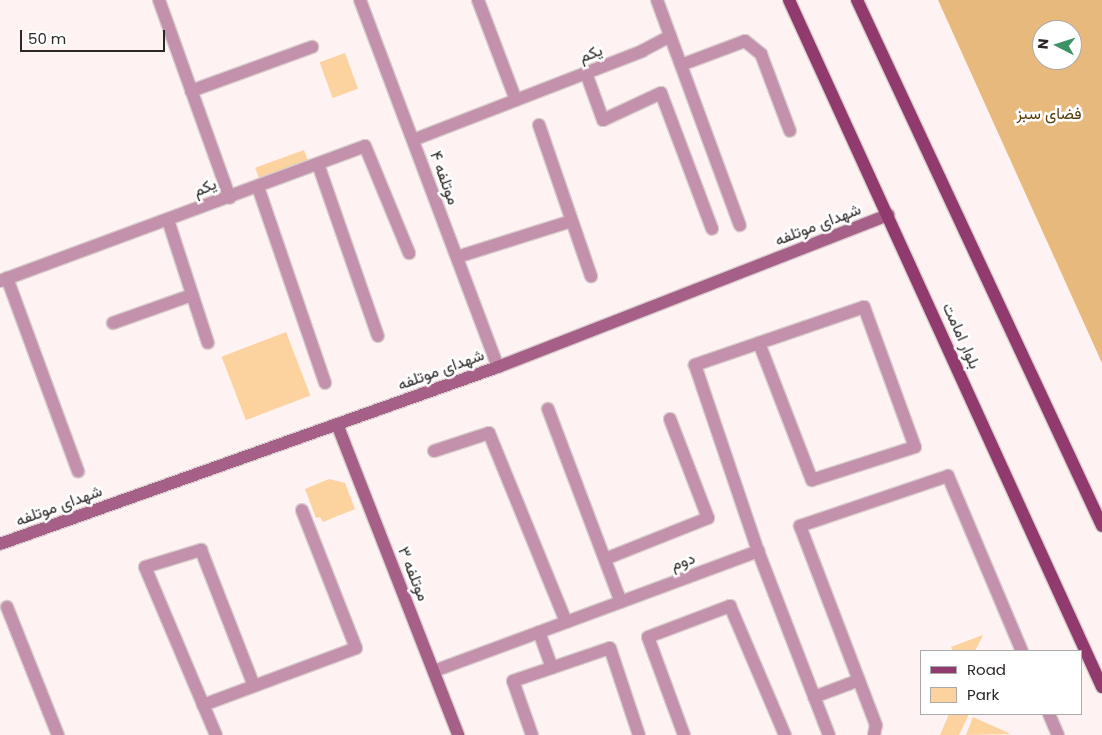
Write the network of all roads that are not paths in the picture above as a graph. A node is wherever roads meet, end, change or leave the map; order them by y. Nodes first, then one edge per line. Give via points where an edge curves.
1 (159, 0) edge
2 (360, 0) edge
3 (478, 0) edge
4 (657, 0) edge
5 (788, 0) edge
6 (857, 0) edge
7 (670, 36) junction
8 (312, 47) dead end
9 (681, 65) junction
10 (586, 73) junction
11 (191, 91) junction
12 (516, 100) junction
13 (539, 126) dead end
14 (790, 131) dead end
15 (413, 140) junction
16 (318, 164) junction
17 (258, 187) junction
18 (230, 198) junction
19 (888, 215) junction
20 (168, 220) junction
21 (571, 221) junction
22 (740, 225) dead end
23 (712, 229) dead end
24 (409, 253) dead end
25 (456, 257) junction
26 (591, 276) dead end
27 (4, 280) edge
28 (192, 295) junction
29 (113, 323) dead end
30 (378, 336) dead end
31 (208, 343) dead end
32 (759, 343) junction
33 (498, 367) junction
34 (325, 383) dead end
35 (548, 409) dead end
36 (670, 419) dead end
37 (337, 424) junction
38 (434, 451) dead end
39 (78, 471) dead end
40 (302, 510) dead end
41 (1102, 526) edge
42 (0, 544) edge
43 (758, 551) junction
44 (605, 558) junction
45 (621, 602) junction
46 (7, 606) dead end
47 (566, 622) junction
48 (539, 632) junction
49 (1022, 650) edge
50 (552, 668) junction
51 (434, 671) junction
52 (859, 680) junction
53 (254, 686) junction
54 (1102, 687) edge
55 (814, 697) junction
56 (203, 705) junction
57 (1049, 715) edge
58 (58, 735) edge
59 (216, 735) edge
60 (458, 735) edge
61 (532, 735) edge
62 (639, 735) edge
63 (684, 735) edge
64 (785, 735) edge
65 (829, 735) edge
66 (874, 735) edge
67 (1058, 735) edge

1 - 11 street, یکم
2 - 15 street, موتلفه ۴
3 - 12 street
4 - 7 street
5 - 19 main road, بلوار امامت
6 - 41 main road
7 - 9 street
7 - 10 street, یکم
8 - 11 street
9 - 14 street via 745,41 761,54
9 - 22 street
10 - 12 street, یکم
10 - 23 street via 603,120 661,93
11 - 18 street, یکم
12 - 15 street, یکم
13 - 21 street
15 - 25 street, موتلفه ۴
16 - 17 street
16 - 24 street via 366,146
16 - 30 street
17 - 18 street
17 - 34 street
18 - 20 street, یکم
19 - 33 street, شهدای موتلفه
19 - 54 main road, بلوار امامت
20 - 27 street, یکم
20 - 28 street
21 - 25 street
21 - 26 street
25 - 33 street, موتلفه ۴
27 - 39 street
28 - 29 street
28 - 31 street
32 - 32 street via 812,480 915,447 864,307
32 - 43 street via 695,365
33 - 37 street, شهدای موتلفه
35 - 44 street
36 - 44 street via 708,518
37 - 42 street, شهدای موتلفه
37 - 51 street, موتلفه ۳
38 - 47 street via 489,433
40 - 53 street via 356,648
43 - 45 street, دوم
43 - 55 street
44 - 45 street
45 - 47 street, دوم
46 - 58 street
47 - 48 street, دوم
48 - 50 street
48 - 51 street, دوم
49 - 52 street via 948,476 800,526
50 - 61 street via 513,681
50 - 62 street via 610,648
51 - 60 street, موتلفه ۳
52 - 55 street
52 - 66 street via 876,725
53 - 56 street
53 - 56 street via 201,550 145,567
55 - 65 street
56 - 59 street
57 - 67 street
63 - 64 street via 648,636 730,606

